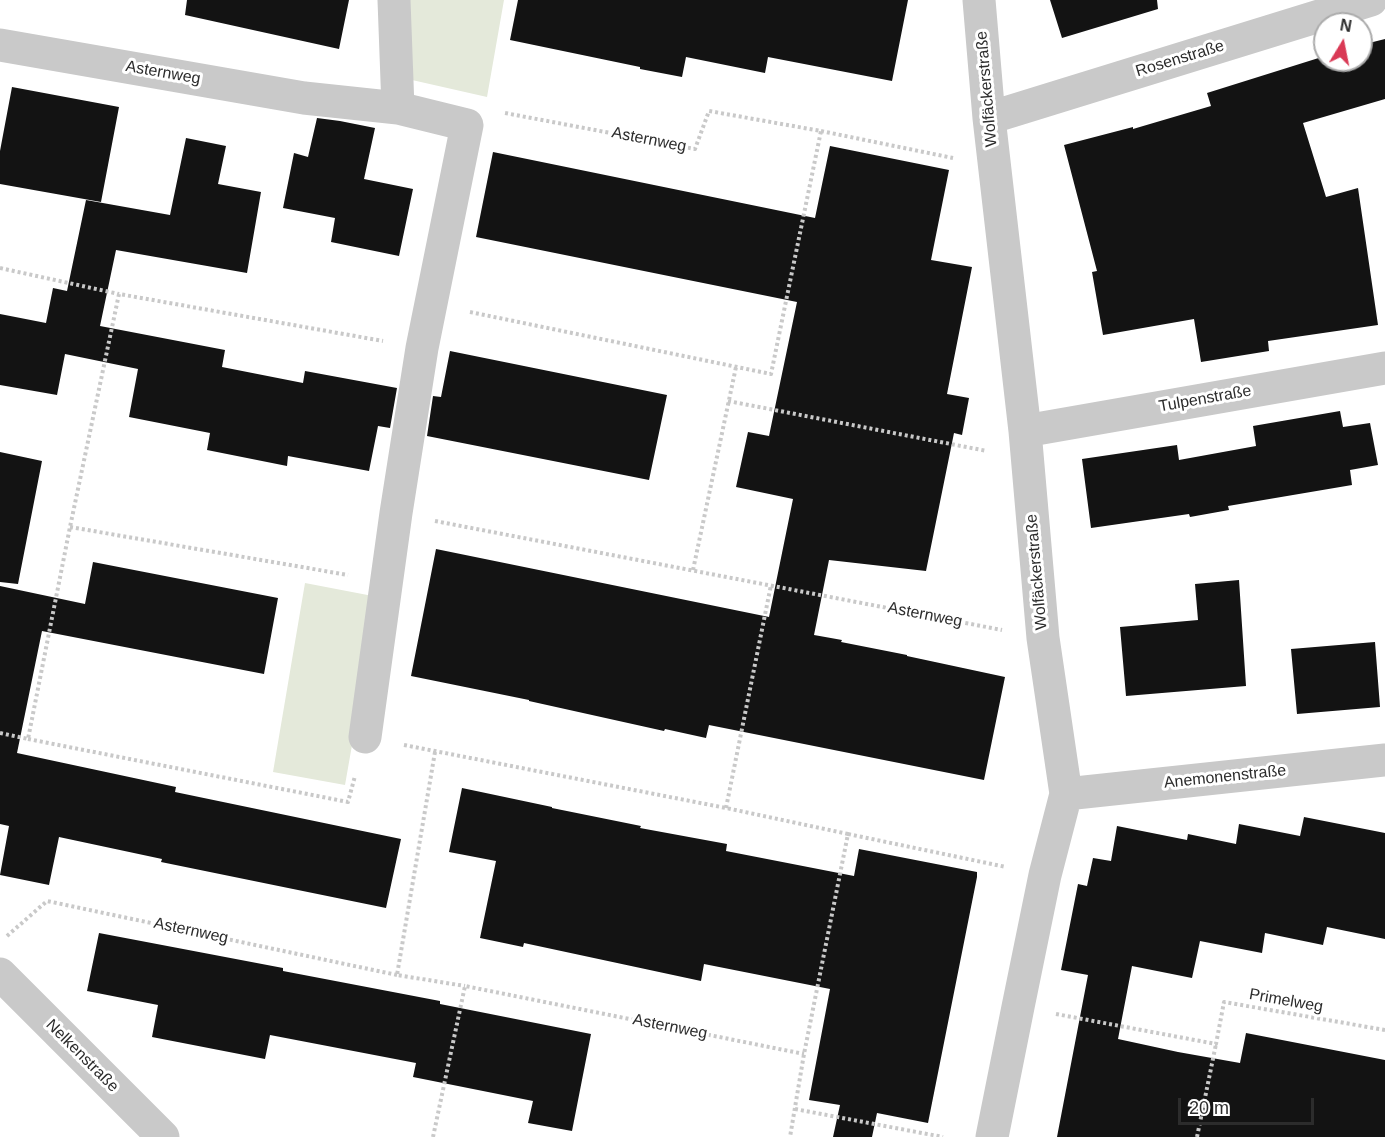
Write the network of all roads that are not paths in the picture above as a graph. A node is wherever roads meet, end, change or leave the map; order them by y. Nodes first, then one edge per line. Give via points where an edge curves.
1 (394, 0) edge
2 (979, 0) edge
3 (1371, 0) edge
4 (0, 45) edge
5 (398, 108) junction
6 (989, 118) junction
7 (1385, 368) edge
8 (1026, 445) junction
9 (365, 737) road end
10 (1385, 760) edge
11 (1066, 794) junction
12 (0, 974) edge
13 (163, 1137) edge
14 (992, 1137) edge

1 - 5 street
2 - 6 street, Wolfäckerstraße
3 - 6 street, Rosenstraße
4 - 5 street, Asternweg via 304,98
5 - 9 street, Asternweg via 467,125 422,348
6 - 8 street, Wolfäckerstraße
7 - 8 street, Tulpenstraße
8 - 11 street, Wolfäckerstraße via 1043,638
10 - 11 street, Anemonenstraße
11 - 14 street, Wolfäckerstraße
12 - 13 street, Nelkenstraße

